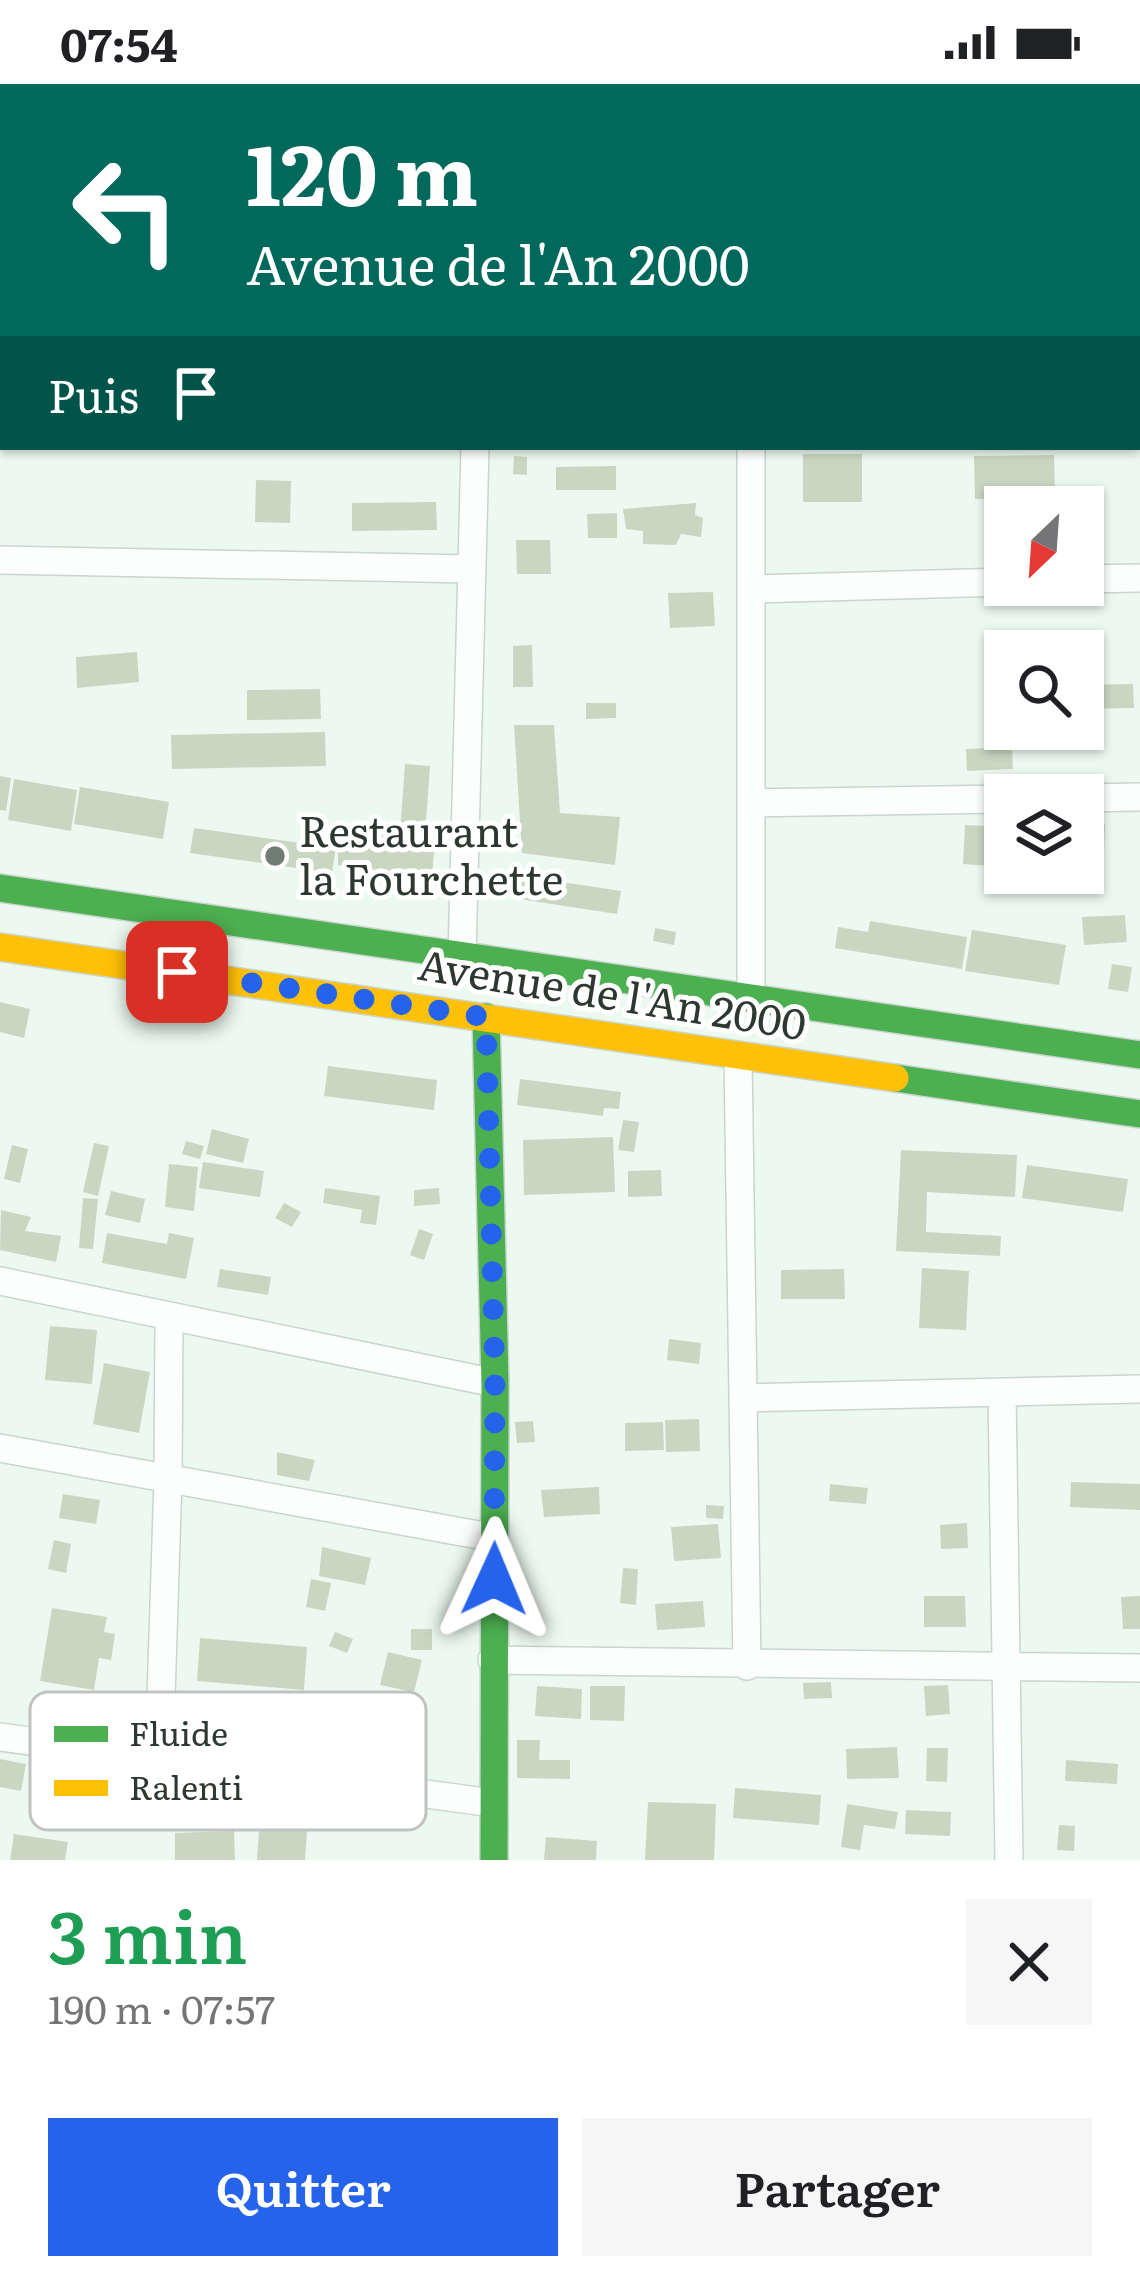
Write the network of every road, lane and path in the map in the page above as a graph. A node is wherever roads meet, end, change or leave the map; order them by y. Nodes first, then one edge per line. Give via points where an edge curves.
1 (475, 450) edge
2 (751, 450) edge
3 (0, 560) edge
4 (471, 569) junction
5 (1140, 578) edge
6 (1104, 579) edge
7 (984, 583) edge
8 (752, 589) junction
9 (1140, 797) edge
10 (1104, 798) edge
11 (984, 800) edge
12 (751, 803) junction
13 (0, 888) edge
14 (0, 947) edge
15 (462, 957) junction
16 (752, 996) junction
17 (486, 1017) junction
18 (1140, 1055) edge
19 (738, 1058) junction
20 (1140, 1114) edge
21 (0, 1281) edge
22 (169, 1318) junction
23 (495, 1383) junction
24 (1140, 1389) edge
25 (1002, 1392) junction
26 (743, 1398) junction
27 (0, 1448) edge
28 (168, 1480) junction
29 (495, 1538) junction
30 (492, 1660) junction
31 (747, 1666) junction
32 (1006, 1666) junction
33 (1140, 1667) edge
34 (161, 1692) edge
35 (0, 1737) edge
36 (30, 1741) edge
37 (426, 1794) edge
38 (494, 1803) junction
39 (494, 1860) edge
40 (1009, 1860) edge

1 - 4 street
2 - 8 street
3 - 4 street
4 - 15 street
5 - 6 street
7 - 8 street
8 - 12 street
9 - 10 street
11 - 12 street
12 - 16 street
13 - 15 main road, Avenue de l'An 2000
14 - 17 main road, Avenue de l'An 2000
15 - 16 main road, Avenue de l'An 2000
16 - 18 main road, Avenue de l'An 2000
17 - 19 main road, Avenue de l'An 2000
17 - 23 main road
19 - 20 main road, Avenue de l'An 2000
19 - 26 street
21 - 22 street
22 - 23 street
22 - 28 street
23 - 29 main road
24 - 25 street
25 - 26 street
25 - 32 street
26 - 31 street
27 - 28 street
28 - 29 street
28 - 34 street
29 - 30 main road
30 - 31 street
30 - 38 main road
31 - 32 street
32 - 33 street
32 - 40 street
35 - 36 street
37 - 38 street
38 - 39 main road

